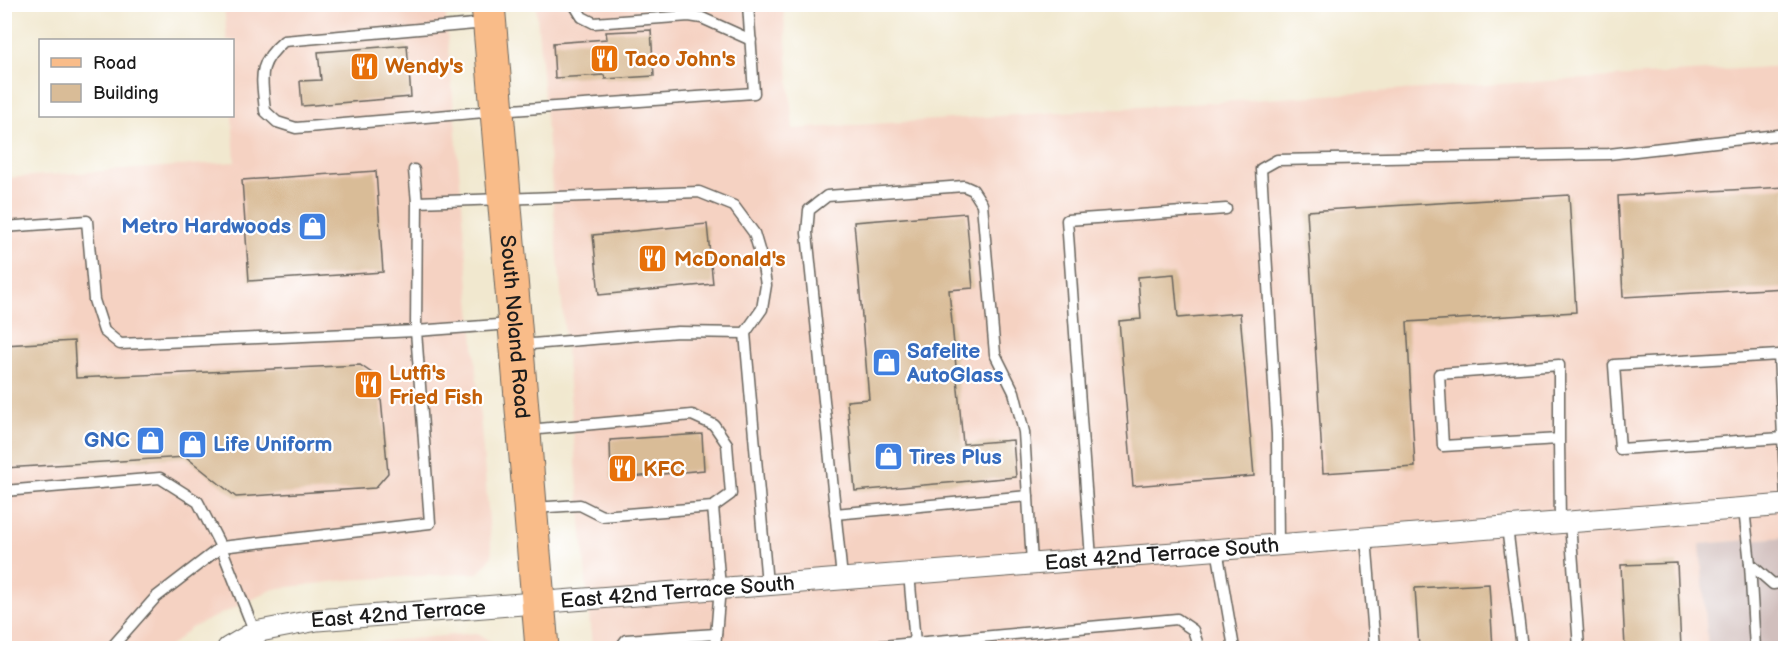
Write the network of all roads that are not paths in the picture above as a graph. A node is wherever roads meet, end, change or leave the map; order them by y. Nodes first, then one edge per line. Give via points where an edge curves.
1 (574, 4) edge
2 (748, 4) edge
3 (488, 14) edge
4 (750, 40) junction
5 (496, 111) junction
6 (1785, 135) edge
7 (414, 170) dead end
8 (504, 200) junction
9 (417, 202) junction
10 (1226, 209) dead end
11 (4, 226) edge
12 (416, 331) junction
13 (745, 333) junction
14 (515, 335) junction
15 (524, 430) junction
16 (1782, 438) junction
17 (1559, 439) junction
18 (4, 491) edge
19 (1028, 496) junction
20 (1785, 498) edge
21 (1785, 506) edge
22 (713, 507) junction
23 (530, 508) junction
24 (1744, 509) junction
25 (835, 514) junction
26 (1565, 523) junction
27 (1507, 527) junction
28 (1366, 538) junction
29 (1278, 544) junction
30 (221, 547) junction
31 (1217, 549) junction
32 (1091, 559) junction
33 (1032, 563) junction
34 (1750, 564) junction
35 (909, 573) junction
36 (842, 578) junction
37 (1785, 582) edge
38 (767, 584) junction
39 (720, 587) junction
40 (538, 602) junction
41 (716, 634) junction
42 (258, 640) edge
43 (915, 643) junction
44 (111, 648) edge
45 (228, 648) edge
46 (542, 648) edge
47 (620, 648) edge
48 (716, 648) edge
49 (860, 648) edge
50 (1199, 648) edge
51 (1234, 648) edge
52 (1375, 648) edge
53 (1522, 648) edge
54 (1579, 648) edge
55 (1755, 648) edge

1 - 4 lane via 582,17 594,23 689,16
2 - 4 lane
3 - 5 main road, South Noland Road
3 - 5 lane via 284,40 270,53 262,72 265,111 277,122 296,128
4 - 5 lane via 754,93
5 - 8 main road, South Noland Road
6 - 29 lane via 1609,154 1277,160 1261,169 1277,434
7 - 9 lane
8 - 9 lane
8 - 13 lane via 699,192 734,206 754,233 766,285 762,309
8 - 14 main road, South Noland Road
9 - 12 lane
10 - 32 lane via 1067,220
11 - 12 lane via 87,221 94,300 104,331 120,344
12 - 14 lane
12 - 30 lane via 430,523
13 - 14 lane
13 - 38 lane
14 - 15 main road, South Noland Road
15 - 22 lane via 692,415 714,425 727,444 731,494
15 - 23 main road, South Noland Road
16 - 16 lane via 1620,449 1614,365 1779,355
16 - 20 lane
17 - 17 lane via 1443,446 1439,374 1559,365
17 - 26 lane
18 - 30 lane via 160,478 198,502
19 - 25 lane
19 - 25 lane via 1024,432 1014,392 994,354 982,204 974,190 964,186 827,196 809,210 807,233
19 - 33 lane
21 - 24 street, East 42nd Terrace South
22 - 23 lane via 602,516 580,506
22 - 39 lane
23 - 40 main road, South Noland Road
24 - 26 street, East 42nd Terrace South
24 - 34 lane
25 - 36 lane
26 - 27 street, East 42nd Terrace South
26 - 54 lane
27 - 28 street, East 42nd Terrace South
27 - 53 lane
28 - 29 street, East 42nd Terrace South
28 - 52 lane
29 - 31 street, East 42nd Terrace South
30 - 42 lane
30 - 44 lane via 156,597
31 - 32 street, East 42nd Terrace South
31 - 51 lane
32 - 33 street, East 42nd Terrace South
33 - 35 street, East 42nd Terrace South
34 - 37 lane via 1773,584
34 - 55 lane
35 - 36 street, East 42nd Terrace South
35 - 43 lane
36 - 38 street, East 42nd Terrace South
38 - 39 street, East 42nd Terrace South
39 - 40 street, East 42nd Terrace South
39 - 41 lane
40 - 42 street, East 42nd Terrace via 317,620
40 - 46 main road, South Noland Road
41 - 47 lane via 626,640
41 - 48 lane
42 - 45 street, East 42nd Terrace
43 - 49 lane
43 - 50 lane via 1177,619 1193,630

